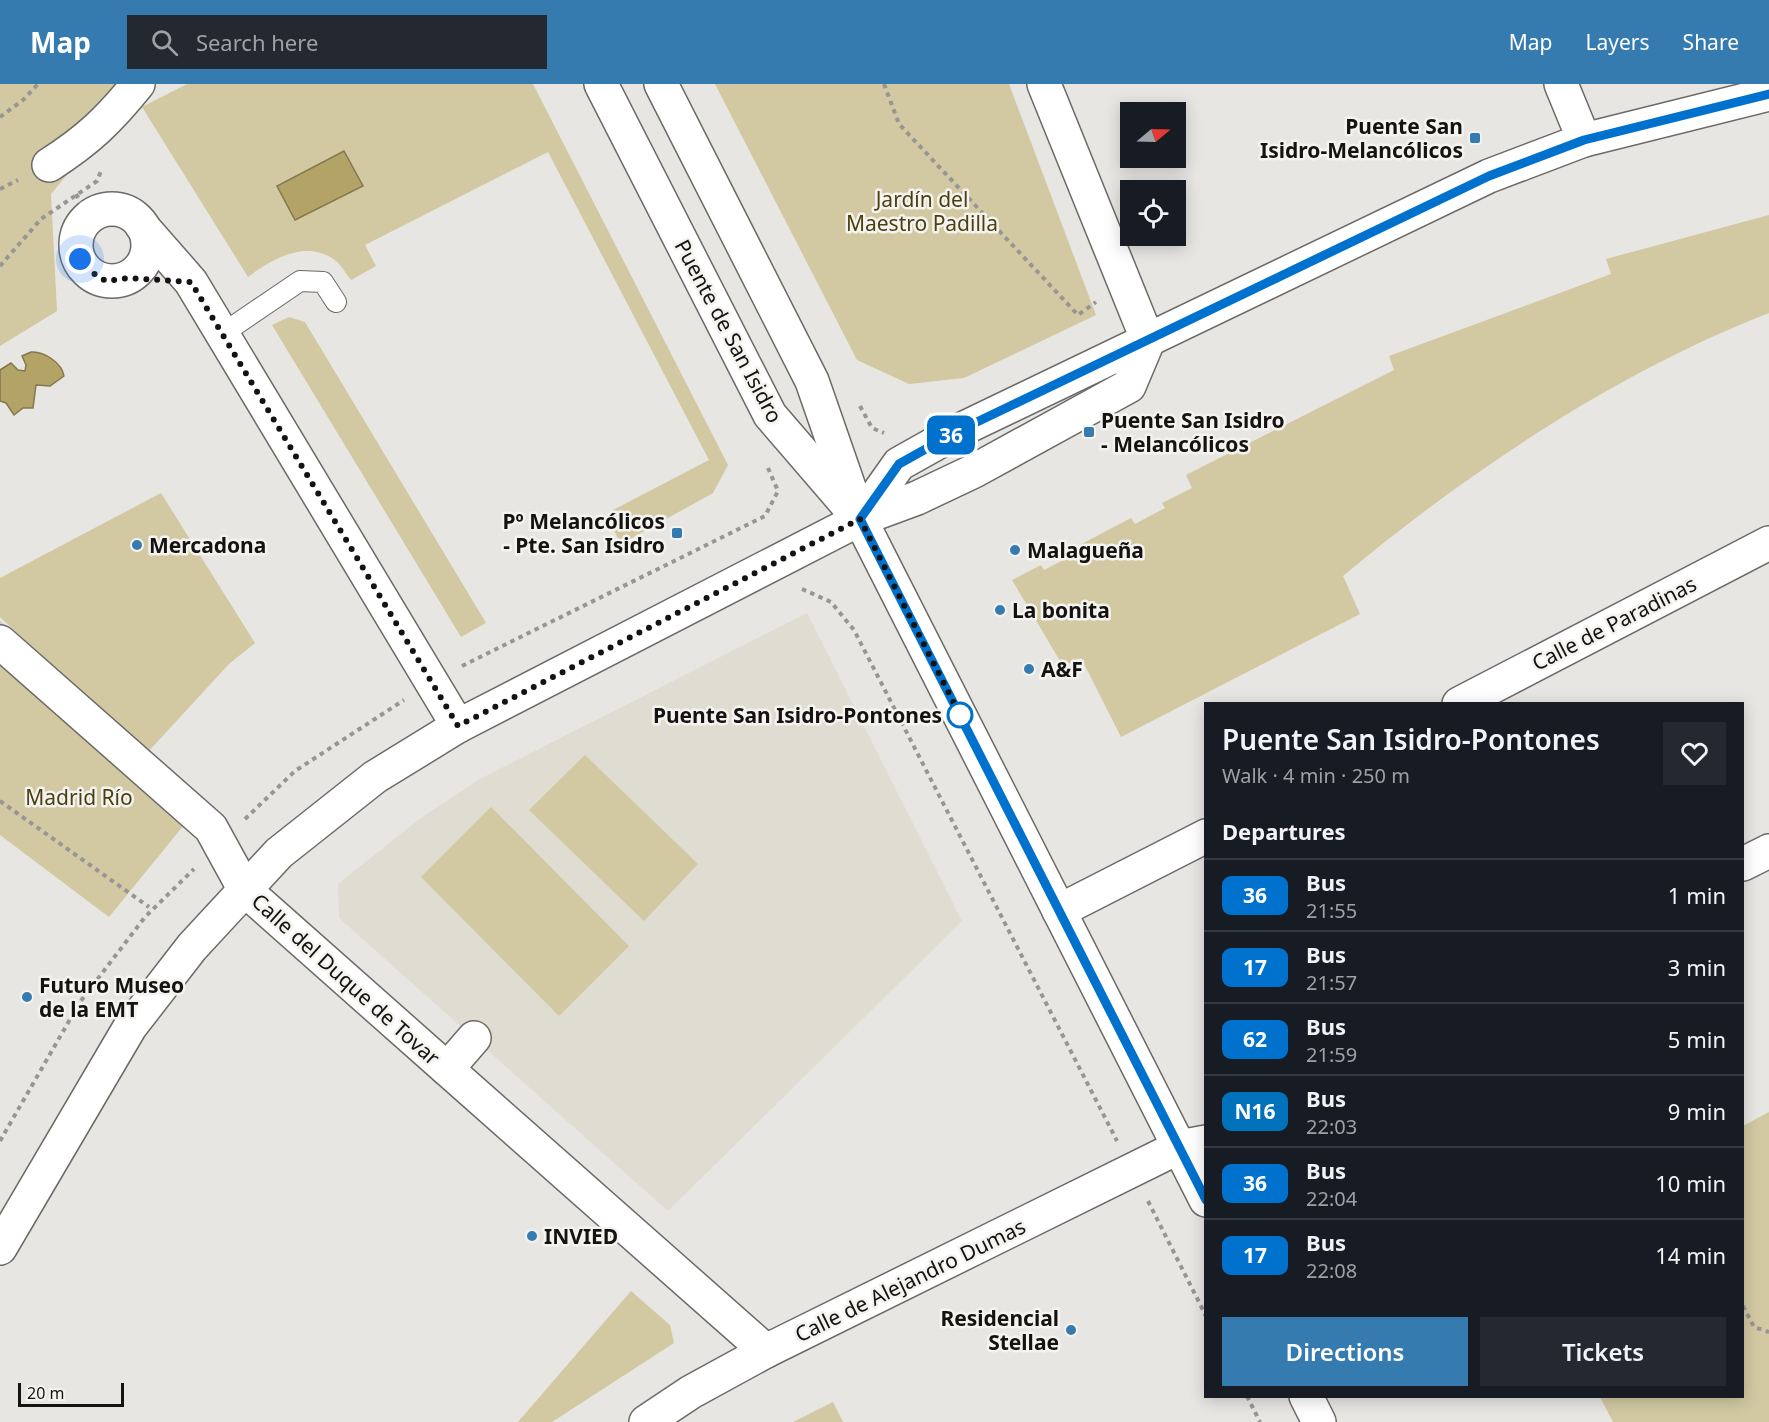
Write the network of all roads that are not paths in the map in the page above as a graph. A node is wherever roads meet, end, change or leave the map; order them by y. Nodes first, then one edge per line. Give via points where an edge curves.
1 (138, 84) edge
2 (601, 84) edge
3 (662, 84) edge
4 (1044, 84) edge
5 (1561, 84) edge
6 (1769, 94) edge
7 (1584, 140) junction
8 (49, 165) dead end
9 (142, 226) junction
10 (128, 278) junction
11 (191, 282) junction
12 (336, 302) dead end
13 (222, 334) junction
14 (1148, 341) junction
15 (860, 519) junction
16 (1769, 543) edge
17 (0, 642) edge
18 (1463, 702) edge
19 (458, 726) junction
20 (1204, 837) edge
21 (1769, 851) edge
22 (1744, 864) edge
23 (245, 890) junction
24 (1059, 911) junction
25 (474, 1038) dead end
26 (447, 1069) junction
27 (1193, 1144) edge
28 (1204, 1191) edge
29 (0, 1248) edge
30 (766, 1351) junction
31 (1307, 1398) edge
32 (646, 1422) edge
33 (1319, 1422) edge

1 - 8 street via 107,123
2 - 15 street, Puente de San Isidro via 764,405
3 - 15 street via 812,381
4 - 14 street
5 - 7 street
6 - 7 street
7 - 14 street via 1489,176
9 - 10 street via 148,249 138,271
9 - 10 street via 124,212 101,211 90,217 78,236 80,259 94,277 117,281
9 - 11 street
10 - 11 street
11 - 13 street
12 - 13 lane via 323,282 300,281
13 - 19 street
14 - 15 street via 956,432 899,464
14 - 15 street via 1129,386 974,471
15 - 19 street
15 - 24 street
16 - 18 street, Calle de Paradinas
17 - 23 street via 211,828
19 - 23 street via 375,777 279,854
20 - 24 street
21 - 22 street
23 - 26 street, Calle del Duque de Tovar
23 - 29 street via 192,947 130,1027
24 - 27 street
25 - 26 street, Calle del Duque de Tovar
26 - 30 street, Calle del Duque de Tovar
27 - 28 street
27 - 30 street, Calle de Alejandro Dumas
30 - 32 street, Calle de Alejandro Dumas
31 - 33 street

